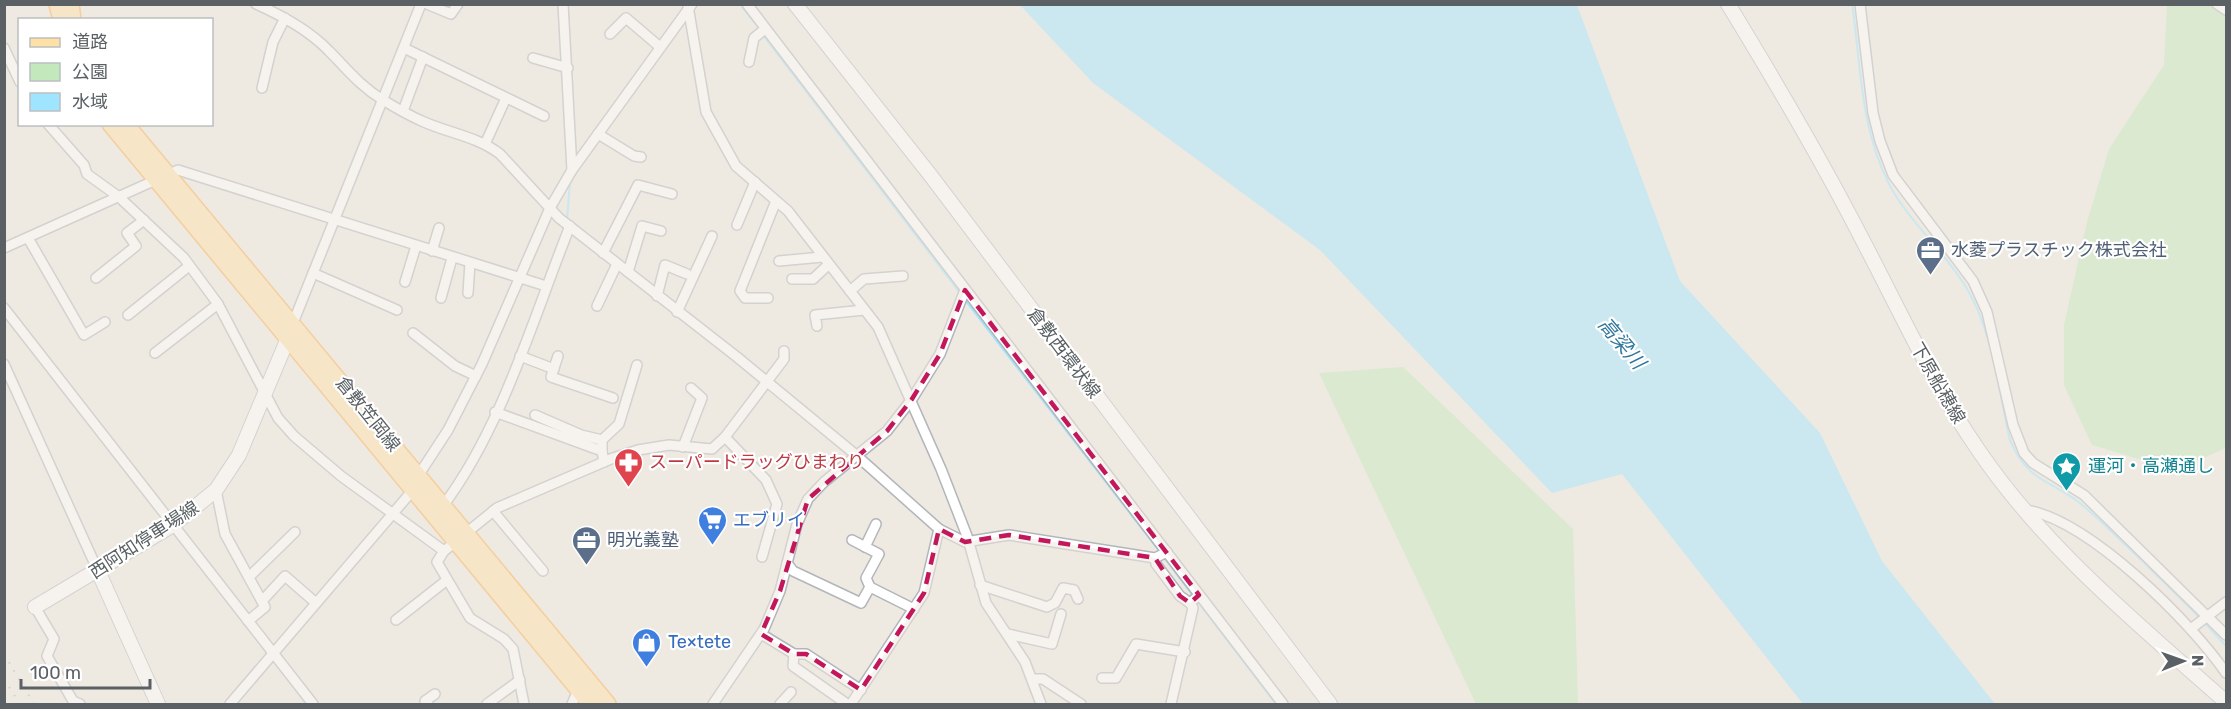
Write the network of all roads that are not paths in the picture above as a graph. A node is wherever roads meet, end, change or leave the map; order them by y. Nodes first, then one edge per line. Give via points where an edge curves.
1 (256, 4) edge
2 (421, 4) edge
3 (427, 4) edge
4 (458, 4) edge
5 (563, 4) edge
6 (747, 4) edge
7 (795, 4) edge
8 (1728, 4) edge
9 (1860, 4) edge
10 (2217, 4) edge
11 (689, 5) edge
12 (2226, 10) edge
13 (285, 18) junction
14 (763, 31) junction
15 (610, 34) dead end
16 (660, 46) junction
17 (4, 48) edge
18 (404, 48) junction
19 (423, 57) junction
20 (533, 58) dead end
21 (749, 62) dead end
22 (568, 68) junction
23 (18, 78) edge
24 (262, 88) dead end
25 (507, 98) junction
26 (383, 100) junction
27 (403, 111) junction
28 (544, 116) dead end
29 (50, 126) edge
30 (112, 126) edge
31 (127, 126) edge
32 (598, 134) junction
33 (485, 144) junction
34 (641, 157) dead end
35 (572, 170) junction
36 (162, 179) junction
37 (755, 182) junction
38 (672, 194) dead end
39 (119, 197) junction
40 (776, 201) junction
41 (550, 208) junction
42 (335, 219) junction
43 (144, 220) junction
44 (737, 225) dead end
45 (570, 226) junction
46 (439, 228) dead end
47 (662, 231) dead end
48 (712, 236) dead end
49 (28, 238) junction
50 (416, 246) junction
51 (4, 248) edge
52 (604, 251) junction
53 (432, 252) junction
54 (452, 258) junction
55 (779, 261) dead end
56 (825, 261) junction
57 (470, 263) junction
58 (617, 264) junction
59 (189, 266) junction
60 (628, 272) junction
61 (313, 273) junction
62 (687, 274) dead end
63 (903, 276) dead end
64 (96, 278) dead end
65 (519, 279) junction
66 (792, 279) dead end
67 (405, 282) dead end
68 (546, 286) junction
69 (850, 291) junction
70 (468, 293) dead end
71 (963, 294) junction
72 (657, 296) junction
73 (441, 298) dead end
74 (768, 298) dead end
75 (218, 304) junction
76 (597, 306) dead end
77 (4, 308) edge
78 (397, 310) dead end
79 (678, 310) junction
80 (864, 310) junction
81 (128, 315) dead end
82 (105, 321) dead end
83 (293, 323) junction
84 (817, 326) dead end
85 (413, 333) dead end
86 (288, 341) junction
87 (784, 351) dead end
88 (155, 352) dead end
89 (520, 356) junction
90 (558, 356) dead end
91 (4, 364) edge
92 (637, 365) dead end
93 (554, 369) junction
94 (476, 376) junction
95 (767, 380) junction
96 (691, 388) dead end
97 (265, 395) junction
98 (613, 398) dead end
99 (912, 399) junction
100 (495, 412) junction
101 (535, 415) dead end
102 (587, 424) dead end
103 (581, 435) junction
104 (725, 438) junction
105 (602, 440) junction
106 (683, 447) junction
107 (602, 451) junction
108 (858, 454) junction
109 (604, 462) junction
110 (415, 483) junction
111 (216, 490) junction
112 (443, 506) junction
113 (2026, 510) junction
114 (493, 511) junction
115 (395, 513) junction
116 (876, 524) dead end
117 (173, 525) junction
118 (939, 529) junction
119 (295, 532) dead end
120 (852, 540) dead end
121 (967, 541) junction
122 (455, 542) junction
123 (865, 547) junction
124 (1161, 555) junction
125 (762, 557) dead end
126 (787, 563) junction
127 (98, 571) junction
128 (543, 571) dead end
129 (249, 577) junction
130 (447, 580) junction
131 (982, 585) junction
132 (870, 587) junction
133 (1078, 599) dead end
134 (1195, 599) junction
135 (262, 601) junction
136 (2226, 602) edge
137 (316, 603) junction
138 (35, 607) joint
139 (914, 609) junction
140 (1061, 614) dead end
141 (396, 620) dead end
142 (248, 621) junction
143 (2200, 621) junction
144 (761, 634) junction
145 (1012, 635) junction
146 (2226, 635) edge
147 (272, 652) junction
148 (1185, 652) junction
149 (794, 654) junction
150 (2226, 673) edge
151 (1102, 678) dead end
152 (1034, 679) junction
153 (520, 681) junction
154 (861, 690) junction
155 (791, 692) dead end
156 (435, 694) dead end
157 (575, 697) edge
158 (2226, 702) edge
159 (80, 705) edge
160 (158, 705) edge
161 (230, 705) edge
162 (313, 705) edge
163 (428, 705) edge
164 (487, 705) edge
165 (524, 705) edge
166 (590, 705) edge
167 (608, 705) edge
168 (713, 705) edge
169 (780, 705) edge
170 (849, 705) edge
171 (1041, 705) edge
172 (1081, 705) edge
173 (1171, 705) edge
174 (1283, 705) edge
175 (1330, 705) edge

1 - 13 street
2 - 18 street
3 - 4 street via 451,14
5 - 22 street
6 - 14 street
7 - 175 main road, 倉敷西環状線 via 932,176
8 - 113 main road, 下原船穂線 via 1797,117 1926,368 1979,451
9 - 143 street via 1880,141 1893,175 1973,281 1987,312 2013,425 2024,453 2033,464 2084,495
10 - 12 street
11 - 16 street
11 - 37 street via 706,112 736,166
13 - 24 street via 273,42
13 - 26 street via 328,49 358,83
14 - 21 street via 754,38
14 - 71 street
15 - 16 street via 626,18
16 - 32 street
17 - 23 street
18 - 19 street
18 - 26 street
19 - 25 street
19 - 27 street
20 - 22 street
22 - 35 street
25 - 28 street
25 - 33 street
26 - 27 street
26 - 42 street
27 - 33 street
29 - 39 street via 84,165 87,174
30 - 36 main road, 倉敷笠岡線
31 - 36 main road, 倉敷笠岡線
32 - 34 street
32 - 35 street
33 - 41 street via 500,154
35 - 41 street
36 - 39 street
36 - 42 street via 178,170
36 - 83 main road, 倉敷笠岡線
36 - 86 main road, 倉敷笠岡線
37 - 40 street
37 - 44 street
38 - 52 street via 638,185
39 - 43 street
39 - 49 street
40 - 56 street
40 - 74 street via 740,291 745,298
41 - 45 street
41 - 65 street
42 - 50 street
42 - 61 street
43 - 59 street
43 - 64 street via 127,233 136,246
45 - 52 street
45 - 68 street
46 - 53 street
47 - 60 street via 642,226
48 - 79 street
49 - 51 street
49 - 82 street via 84,335
50 - 53 street
50 - 67 street
52 - 58 street
53 - 54 street
54 - 57 street
54 - 73 street
55 - 56 street
56 - 66 street via 813,279
56 - 69 street
57 - 65 street
57 - 70 street
58 - 60 street
58 - 76 street
59 - 75 street
59 - 81 street
60 - 72 street
61 - 78 street
61 - 83 street
62 - 72 street via 665,264
63 - 69 street via 864,279
65 - 68 street
65 - 94 street
68 - 89 street
69 - 80 street
71 - 99 street via 940,354
71 - 124 street
72 - 79 street
75 - 88 street
75 - 97 street
77 - 117 street
79 - 95 street
80 - 84 street via 815,315
80 - 99 street via 878,327
83 - 86 main road, 西阿知停車場線
83 - 110 main road, 倉敷笠岡線
85 - 94 street via 455,366
86 - 97 main road, 西阿知停車場線
86 - 110 main road, 倉敷笠岡線
87 - 95 street via 784,360
89 - 93 street
89 - 100 street
90 - 93 street
91 - 127 street
92 - 105 street via 619,424
93 - 98 street via 551,377
94 - 110 street
95 - 104 street
95 - 108 street
96 - 106 street via 702,398
97 - 111 main road, 西阿知停車場線 via 234,465
97 - 115 street via 294,436 340,477
99 - 108 street via 887,430
99 - 121 street
100 - 107 street
100 - 112 street via 472,462
101 - 103 street
102 - 103 street
103 - 105 street
104 - 106 street via 712,449
104 - 125 street via 766,480 777,504
105 - 107 street
106 - 109 street via 638,450
107 - 109 street
108 - 118 street
108 - 126 street via 808,499
109 - 114 street
110 - 112 main road, 倉敷笠岡線
110 - 115 street
110 - 122 main road, 倉敷笠岡線
111 - 117 main road, 西阿知停車場線
111 - 129 street via 225,534
112 - 122 main road, 倉敷笠岡線
113 - 143 street via 2067,525
113 - 158 main road, 下原船穂線 via 2071,559
114 - 122 street
114 - 128 street
115 - 122 street
115 - 137 street
116 - 123 street
117 - 127 main road, 西阿知停車場線
117 - 142 street
118 - 121 street
118 - 139 street via 924,593
119 - 129 street
120 - 123 street
121 - 124 street via 1009,535
121 - 131 street
122 - 130 street via 437,562
122 - 157 main road, 倉敷笠岡線
122 - 167 main road, 倉敷笠岡線
123 - 132 street via 879,554 866,578
124 - 134 street
124 - 134 street via 1156,564 1180,596
126 - 132 street via 793,571 861,603
126 - 144 street
127 - 138 main road, 西阿知停車場線
127 - 160 main road
129 - 135 street
130 - 141 street
130 - 153 street via 470,618 513,649
131 - 133 street via 1047,607 1055,603 1063,588 1074,590
131 - 145 street via 986,603
132 - 139 street
134 - 148 street
134 - 174 street
135 - 137 street via 285,576
135 - 142 street via 266,607
136 - 143 street
137 - 147 street
138 - 159 street via 54,639 47,656 73,701
139 - 154 street
140 - 145 street via 1052,645
142 - 147 street
143 - 146 street
143 - 150 street
144 - 149 street
144 - 168 street
145 - 152 street
147 - 161 street
147 - 162 street
148 - 151 street via 1136,644 1116,678
148 - 173 street
149 - 154 street via 806,654
149 - 170 street via 793,666
152 - 171 street
152 - 172 street via 1043,679
153 - 164 street
153 - 165 street
154 - 170 street
155 - 169 street
156 - 163 street via 425,701
157 - 166 main road, 倉敷笠岡線

